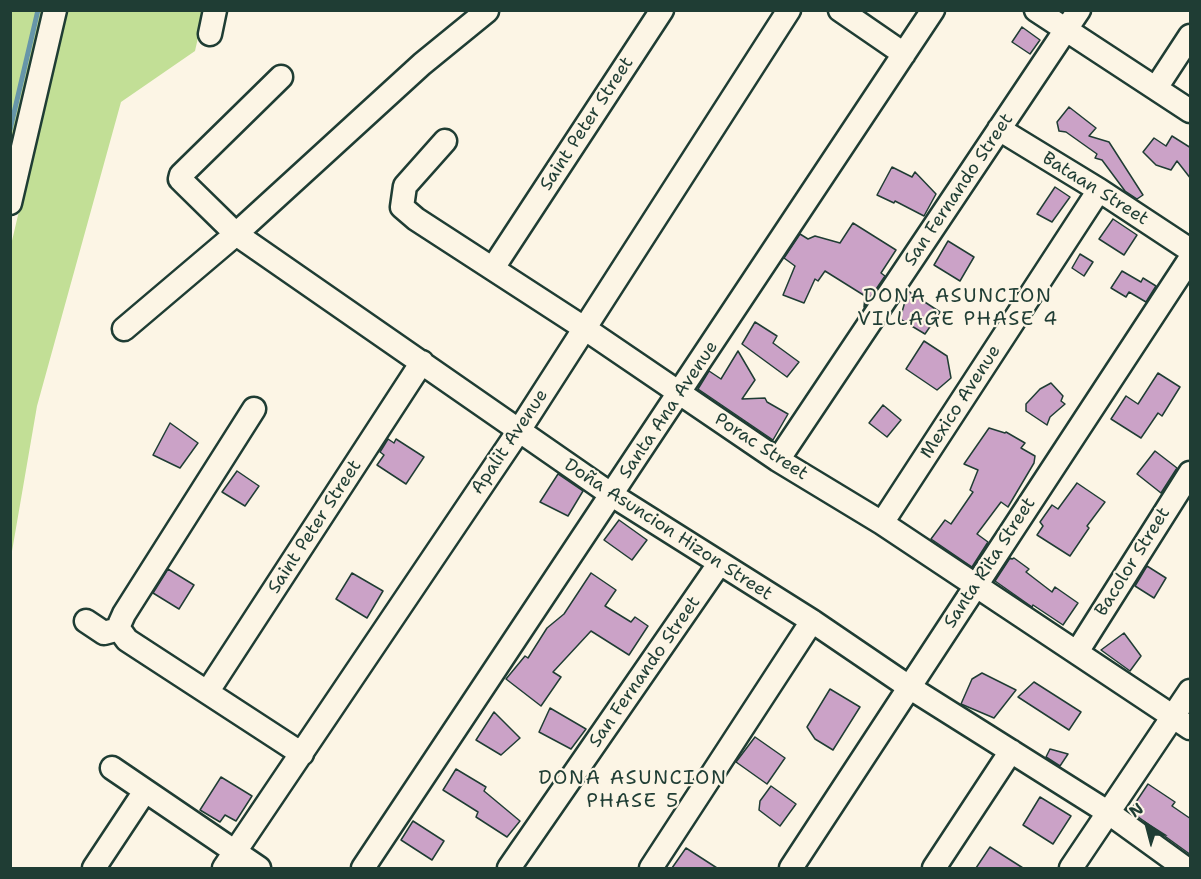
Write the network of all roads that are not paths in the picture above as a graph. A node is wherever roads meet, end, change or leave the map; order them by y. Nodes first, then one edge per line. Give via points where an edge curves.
1 (55, 10) edge
2 (215, 10) edge
3 (662, 10) edge
4 (789, 10) edge
5 (840, 10) edge
6 (933, 10) edge
7 (1036, 10) edge
8 (1079, 10) edge
9 (487, 11) edge
10 (1066, 30) junction
11 (210, 34) dead end
12 (1191, 36) edge
13 (904, 54) junction
14 (281, 77) dead end
15 (1156, 88) junction
16 (1191, 111) edge
17 (999, 129) junction
18 (445, 141) dead end
19 (1100, 190) junction
20 (10, 203) edge
21 (236, 234) junction
22 (1191, 250) edge
23 (1191, 259) edge
24 (493, 268) junction
25 (584, 328) junction
26 (124, 329) dead end
27 (422, 363) junction
28 (680, 394) junction
29 (254, 409) dead end
30 (518, 432) junction
31 (778, 460) junction
32 (1191, 473) edge
33 (612, 495) junction
34 (882, 523) junction
35 (719, 564) junction
36 (976, 586) junction
37 (86, 621) dead end
38 (812, 621) junction
39 (119, 629) junction
40 (1077, 652) junction
41 (909, 687) junction
42 (208, 691) junction
43 (1191, 691) edge
44 (1182, 722) edge
45 (1011, 751) junction
46 (302, 754) junction
47 (112, 768) dead end
48 (146, 791) junction
49 (1109, 813) junction
50 (229, 860) edge
51 (94, 868) edge
52 (259, 868) edge
53 (363, 868) edge
54 (509, 868) edge
55 (651, 868) edge
56 (791, 868) edge
57 (934, 868) edge
58 (1071, 868) edge
59 (1185, 868) edge

1 - 20 street
2 - 11 street
3 - 24 street, Saint Peter Street
4 - 25 street, Apalit Avenue
5 - 13 street
6 - 13 street, Santa Ana Avenue
7 - 10 street
8 - 10 street, San Fernando Street
9 - 21 street via 370,110
10 - 15 street
10 - 17 street, San Fernando Street
12 - 15 street
13 - 28 street, Santa Ana Avenue
14 - 21 street, Doña Asuncion Hizon Street via 180,175 184,184
15 - 16 street
17 - 19 street, Bataan Street
17 - 31 street, San Fernando Street
18 - 24 street, Porac Street via 405,186 402,207
19 - 22 street, Bataan Street
19 - 34 street, Mexico Avenue
21 - 26 street
21 - 27 street, Doña Asuncion Hizon Street
23 - 36 street, Santa Rita Street
24 - 25 street, Porac Street
25 - 28 street, Porac Street
25 - 30 street, Apalit Avenue
27 - 30 street, Doña Asuncion Hizon Street
27 - 42 street, Saint Peter Street
28 - 31 street, Porac Street
28 - 33 street, Santa Ana Avenue
29 - 39 street via 123,614
30 - 33 street, Doña Asuncion Hizon Street
30 - 46 street, Apalit Avenue
31 - 34 street, Porac Street
32 - 40 street, Bacolor Street
33 - 35 street, Doña Asuncion Hizon Street
33 - 53 street, Santa Ana Avenue
34 - 36 street, Porac Street
35 - 38 street, Doña Asuncion Hizon Street
35 - 54 street, San Fernando Street
36 - 40 street, Porac Street
36 - 41 street, Santa Rita Street
37 - 39 street via 104,633
38 - 41 street, Doña Asuncion Hizon Street
38 - 55 street
39 - 42 street via 127,640
40 - 44 street, Porac Street
41 - 45 street, Doña Asuncion Hizon Street
41 - 56 street, Santa Rita Street
42 - 46 street
43 - 44 street
44 - 49 street
45 - 49 street, Doña Asuncion Hizon Street
45 - 57 street
46 - 50 street, Apalit Avenue
47 - 48 street
48 - 50 street
48 - 51 street
49 - 58 street
49 - 59 street, Doña Asuncion Hizon Street
50 - 52 street

